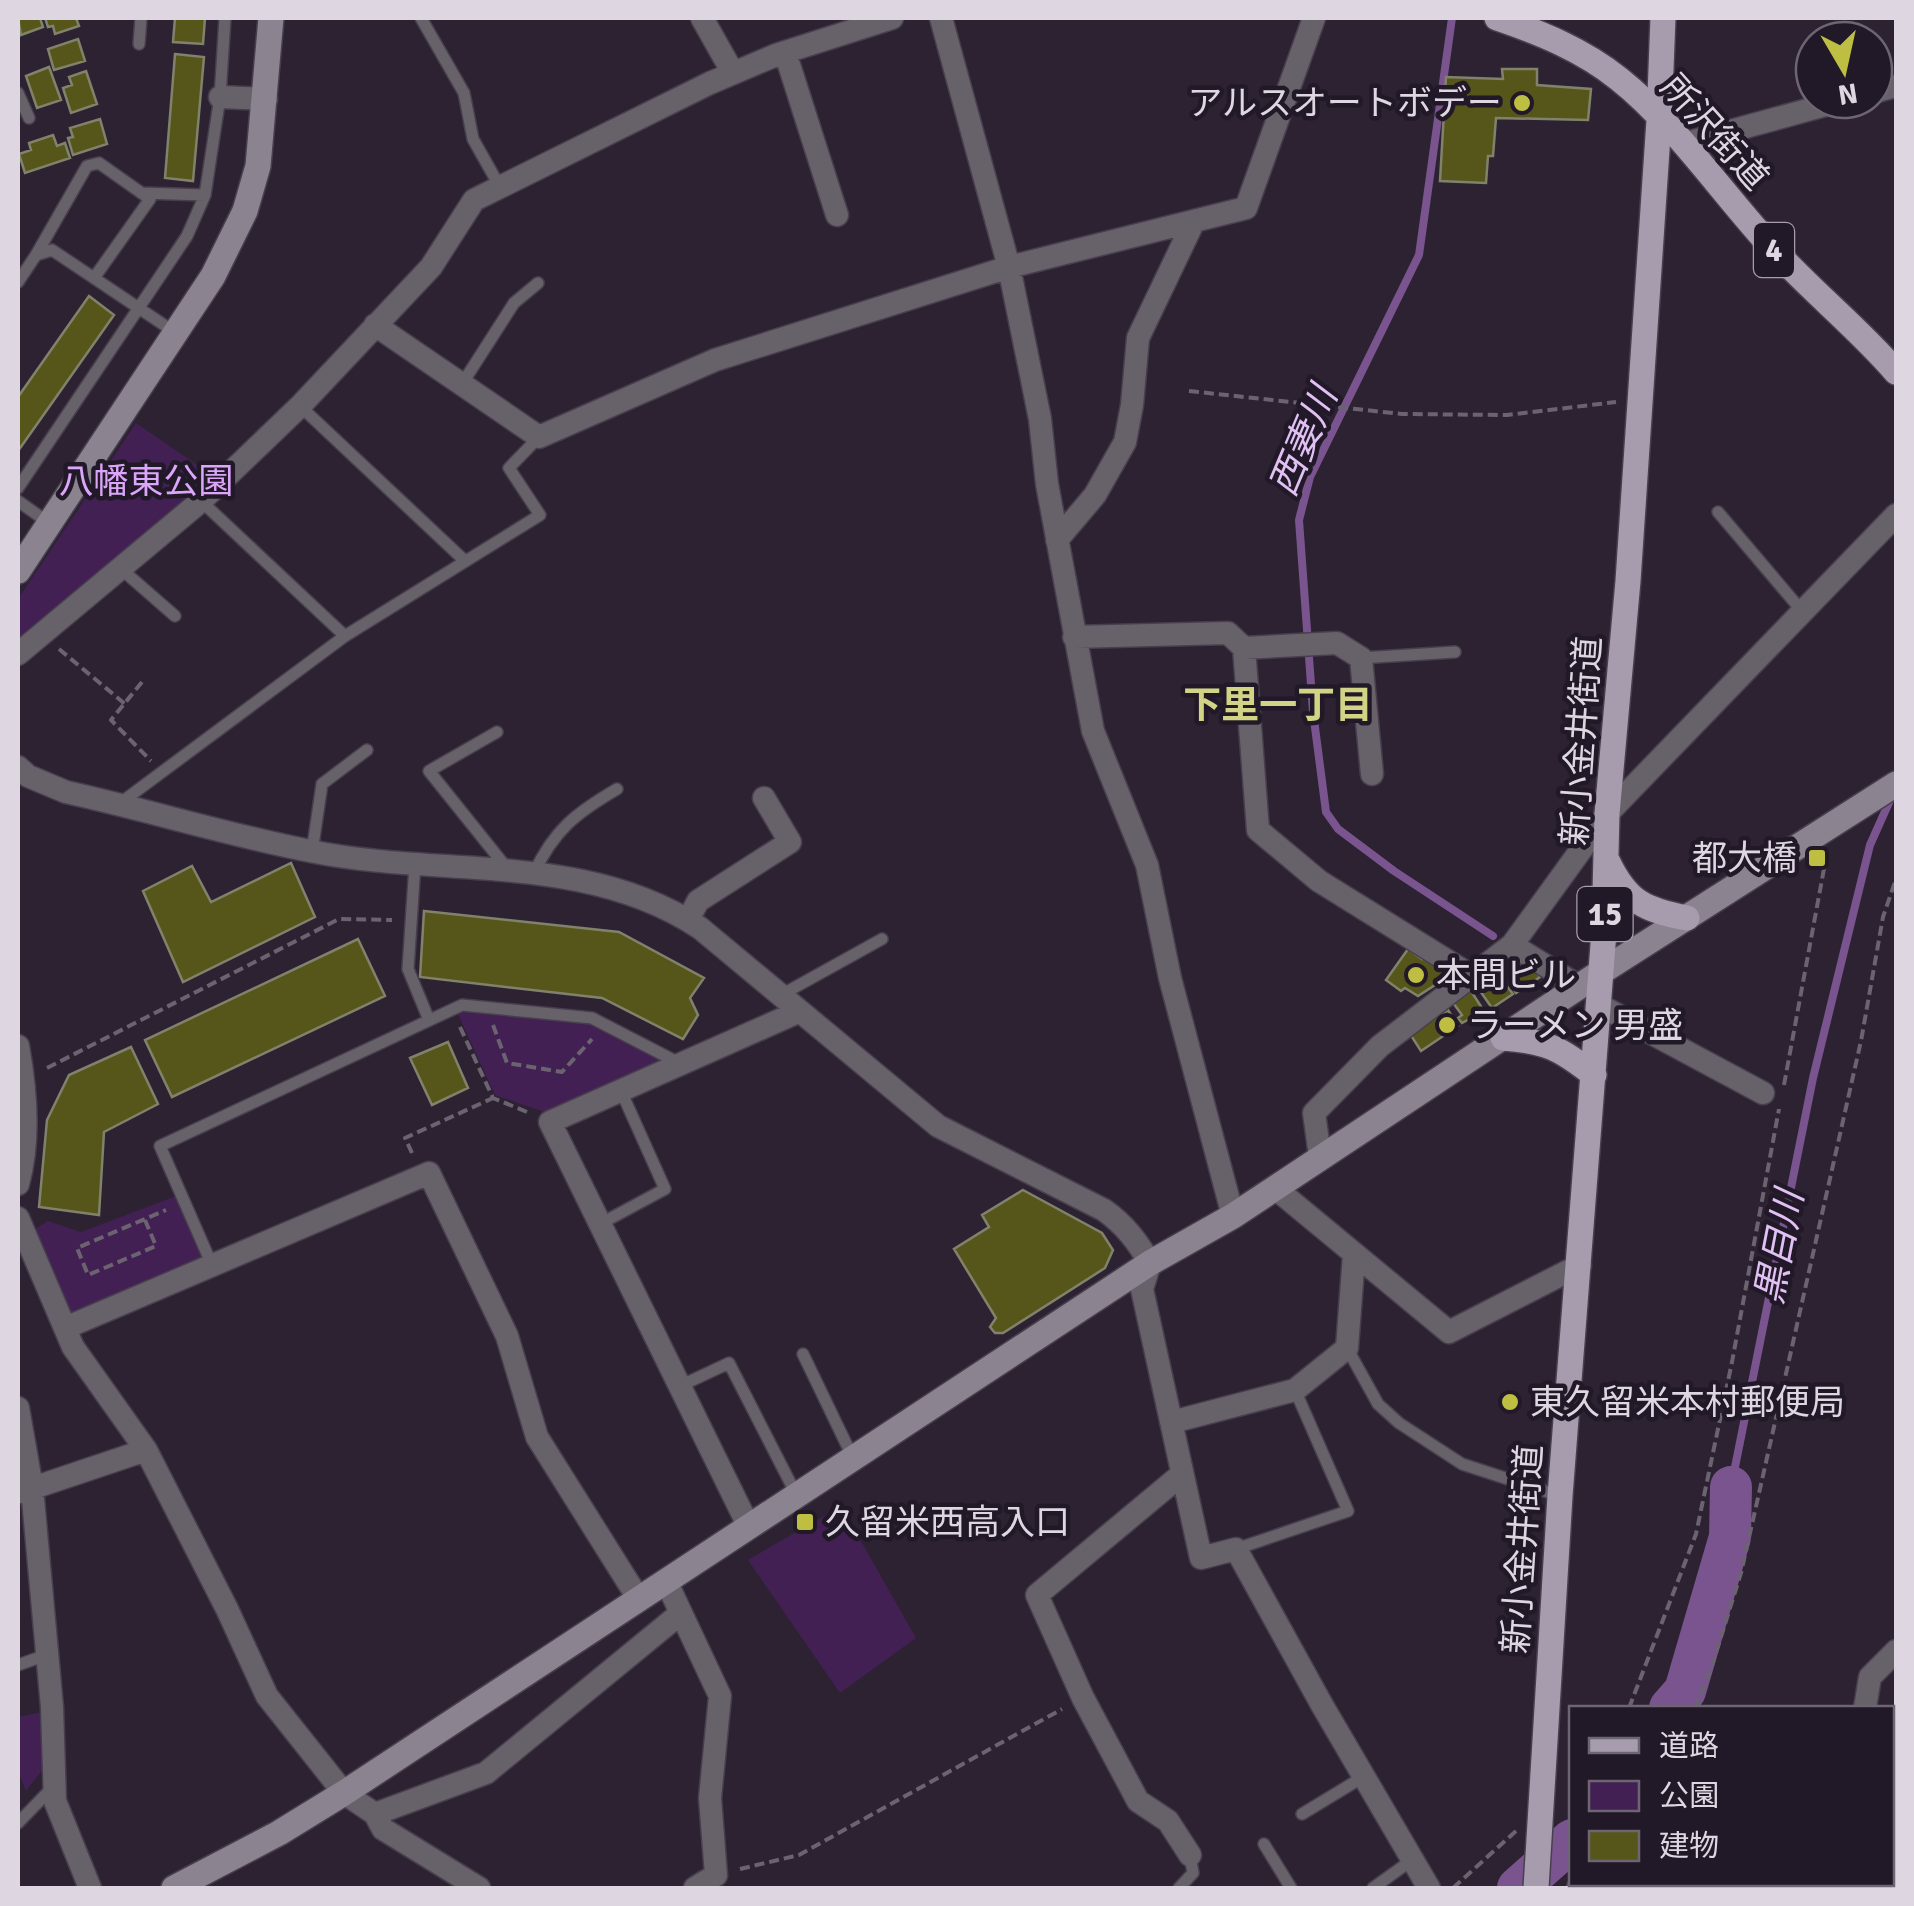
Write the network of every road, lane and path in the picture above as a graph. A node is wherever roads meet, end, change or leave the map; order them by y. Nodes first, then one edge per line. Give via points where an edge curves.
1 (140, 18) edge
2 (226, 18) edge
3 (271, 18) edge
4 (421, 18) edge
5 (702, 18) edge
6 (892, 18) edge
7 (941, 18) edge
8 (1314, 18) edge
9 (1497, 18) edge
10 (1663, 18) edge
11 (1538, 24) edge
12 (139, 44) dead end
13 (785, 52) junction
14 (733, 74) junction
15 (18, 93) edge
16 (220, 97) junction
17 (266, 100) junction
18 (1794, 114) edge
19 (29, 118) dead end
20 (1659, 120) junction
21 (1684, 144) junction
22 (500, 187) junction
23 (141, 193) junction
24 (205, 195) junction
25 (838, 215) dead end
26 (1194, 221) junction
27 (36, 255) junction
28 (1009, 266) junction
29 (94, 278) junction
30 (18, 282) edge
31 (538, 284) dead end
32 (138, 308) junction
33 (376, 324) junction
34 (176, 333) junction
35 (1896, 372) edge
36 (462, 384) junction
37 (1189, 390) dead end
38 (1640, 399) junction
39 (300, 406) junction
40 (539, 438) junction
41 (18, 488) edge
42 (201, 501) junction
43 (18, 502) edge
44 (1718, 512) dead end
45 (1896, 515) edge
46 (49, 523) junction
47 (1057, 540) junction
48 (465, 561) junction
49 (120, 568) junction
50 (18, 570) edge
51 (1802, 611) junction
52 (174, 616) dead end
53 (41, 633) junction
54 (345, 636) junction
55 (1074, 638) junction
56 (1244, 648) junction
57 (1455, 652) dead end
58 (18, 654) edge
59 (1361, 658) junction
60 (142, 682) dead end
61 (125, 704) junction
62 (498, 732) dead end
63 (367, 750) dead end
64 (18, 767) edge
65 (162, 772) junction
66 (1372, 774) dead end
67 (1896, 784) edge
68 (617, 789) dead end
69 (764, 798) dead end
70 (119, 804) junction
71 (1608, 814) junction
72 (1840, 822) junction
73 (312, 852) junction
74 (415, 862) junction
75 (1608, 862) junction
76 (509, 870) junction
77 (534, 873) junction
78 (1896, 879) edge
79 (1688, 918) junction
80 (688, 920) junction
81 (411, 921) junction
82 (882, 939) dead end
83 (1512, 945) junction
84 (1601, 972) junction
85 (1472, 976) junction
86 (780, 996) junction
87 (1589, 996) junction
88 (452, 1009) junction
89 (798, 1012) junction
90 (489, 1015) dead end
91 (429, 1020) junction
92 (606, 1025) junction
93 (1503, 1038) junction
94 (18, 1046) edge
95 (681, 1064) junction
96 (1594, 1075) junction
97 (23, 1080) junction
98 (621, 1090) junction
99 (1775, 1097) junction
100 (493, 1098) junction
101 (550, 1122) junction
102 (1320, 1156) junction
103 (422, 1176) junction
104 (18, 1184) edge
105 (1275, 1188) junction
106 (185, 1202) junction
107 (1233, 1216) junction
108 (18, 1218) edge
109 (144, 1220) junction
110 (600, 1224) junction
111 (1354, 1255) junction
112 (1150, 1263) junction
113 (212, 1265) junction
114 (1580, 1265) junction
115 (65, 1328) junction
116 (1347, 1348) junction
117 (802, 1354) dead end
118 (680, 1386) junction
119 (1295, 1390) junction
120 (18, 1408) edge
121 (1172, 1422) junction
122 (146, 1450) junction
123 (854, 1460) junction
124 (1182, 1474) junction
125 (25, 1491) edge
126 (798, 1496) junction
127 (1560, 1496) junction
128 (749, 1527) junction
129 (1236, 1549) junction
130 (666, 1581) junction
131 (638, 1598) junction
132 (681, 1613) junction
133 (1896, 1650) edge
134 (46, 1656) junction
135 (18, 1666) edge
136 (1082, 1698) junction
137 (1630, 1706) edge
138 (1696, 1706) edge
139 (1866, 1706) edge
140 (1363, 1777) junction
141 (54, 1785) junction
142 (344, 1793) junction
143 (376, 1814) junction
144 (1302, 1814) dead end
145 (18, 1823) edge
146 (1264, 1844) dead end
147 (1190, 1856) joint
148 (1412, 1860) junction
149 (716, 1875) junction
150 (90, 1888) edge
151 (174, 1888) edge
152 (479, 1888) edge
153 (694, 1888) edge
154 (1179, 1888) edge
155 (1291, 1888) edge
156 (1373, 1888) edge
157 (1429, 1888) edge
158 (1536, 1888) edge

1 - 12 lane
2 - 16 lane
3 - 17 street
4 - 22 lane via 464,93 473,139
5 - 14 street
6 - 13 street
7 - 28 street
8 - 26 street via 1246,208
9 - 11 main road, 所沢街道 / 4
10 - 20 main road, 新小金井街道 / 15
11 - 20 main road, 所沢街道 / 4 via 1620,80
13 - 14 street
13 - 25 street
14 - 22 street
15 - 19 lane
16 - 17 street
16 - 24 lane
17 - 34 street via 245,210
18 - 21 street
20 - 21 main road, 所沢街道 / 4
20 - 38 main road, 新小金井街道 / 15
21 - 35 main road, 所沢街道 / 4 via 1728,200
22 - 33 street via 474,200 431,266
23 - 24 lane
23 - 27 lane via 99,164 87,166
23 - 29 lane via 150,199
24 - 32 lane via 187,236
26 - 28 street
26 - 47 street via 1138,338 1124,442 1094,495
27 - 29 lane via 52,250
27 - 30 lane
28 - 40 street via 716,360
28 - 47 street
29 - 32 lane
31 - 36 lane via 514,303
32 - 34 lane
32 - 41 lane
33 - 36 street
33 - 39 street
34 - 46 street
36 - 40 street
37 - 38 path via 1402,414 1508,415
38 - 71 main road, 新小金井街道 / 15
39 - 42 street
39 - 48 lane
40 - 48 lane via 508,468 540,515
42 - 49 street
42 - 54 lane
43 - 46 lane
44 - 51 lane
45 - 51 street
46 - 50 street
47 - 55 street
48 - 54 lane
49 - 52 lane
49 - 53 street
51 - 71 street
53 - 58 street
53 - 61 path
54 - 65 lane
55 - 56 street via 1228,633
55 - 107 street via 1092,732 1147,865
56 - 59 street via 1337,643
56 - 85 street via 1258,830 1319,881
57 - 59 lane
59 - 66 street
60 - 61 path
61 - 65 path via 112,720
62 - 76 lane via 429,771
63 - 73 lane via 322,784
64 - 70 street via 66,792
65 - 70 lane
67 - 72 street
68 - 77 lane via 548,842
69 - 80 street via 790,842 698,901
70 - 73 street
71 - 75 main road, 新小金井街道 / 15
71 - 83 street
72 - 79 street
72 - 99 path
73 - 74 street
74 - 76 street
74 - 81 lane
75 - 79 main road via 1621,888 1638,902
75 - 84 main road, 新小金井街道 / 15
76 - 77 street
77 - 80 street via 630,893
78 - 138 path via 1741,1573
79 - 84 street
80 - 86 street
81 - 91 lane via 408,969
81 - 97 path via 339,919
82 - 86 lane
83 - 85 street
83 - 87 street
84 - 87 main road, 新小金井街道 / 15
85 - 102 street via 1380,1046 1314,1113
86 - 89 street
87 - 93 street
87 - 96 main road, 新小金井街道 / 15
87 - 99 street
88 - 91 lane
88 - 92 lane via 592,1018
88 - 100 path
89 - 95 street
89 - 112 street via 938,1126 1104,1210 1128,1228
90 - 92 path via 507,1063 562,1072
91 - 106 lane via 160,1146
92 - 95 lane
93 - 96 main road via 1563,1050
93 - 102 street
94 - 97 street
95 - 98 street
96 - 114 main road, 新小金井街道 / 15
97 - 104 street via 25,1160
98 - 101 street
98 - 110 lane via 665,1189
99 - 137 path via 1696,1534
100 - 101 path
100 - 103 path via 405,1138
101 - 110 street
102 - 105 street
103 - 113 street
103 - 131 street via 428,1173 507,1336 538,1436
105 - 107 street
105 - 111 street
106 - 109 path
106 - 113 lane
107 - 112 street
108 - 115 street
109 - 109 path via 77,1248 88,1275 156,1246
110 - 118 street
111 - 114 street via 1449,1332
111 - 116 street
112 - 121 street via 1142,1290
112 - 123 street
113 - 115 street
114 - 127 main road, 新小金井街道 / 15
115 - 122 street
116 - 119 street
116 - 127 lane via 1378,1404 1399,1423 1462,1464
117 - 123 lane
118 - 126 lane via 729,1363
118 - 128 street
119 - 121 street
119 - 129 lane via 1348,1511
120 - 125 street
121 - 124 street
122 - 125 street
122 - 142 street via 267,1696
123 - 126 street
124 - 129 street via 1201,1558
124 - 136 street via 1037,1595
125 - 134 street
126 - 128 street
127 - 158 main road, 新小金井街道 / 15
128 - 130 street
129 - 140 street
130 - 131 street
130 - 132 street
131 - 142 street
132 - 143 street via 486,1772
132 - 149 street via 720,1696 710,1798
133 - 139 street via 1870,1677
134 - 135 lane
134 - 141 street
136 - 147 street via 1138,1800 1168,1821
136 - 149 path via 799,1855
140 - 144 lane
140 - 148 street
141 - 145 lane
141 - 150 street
142 - 143 street
142 - 151 street
143 - 152 street via 383,1829
146 - 155 lane
147 - 154 lane via 1193,1873
148 - 156 lane
148 - 157 street
149 - 153 street

